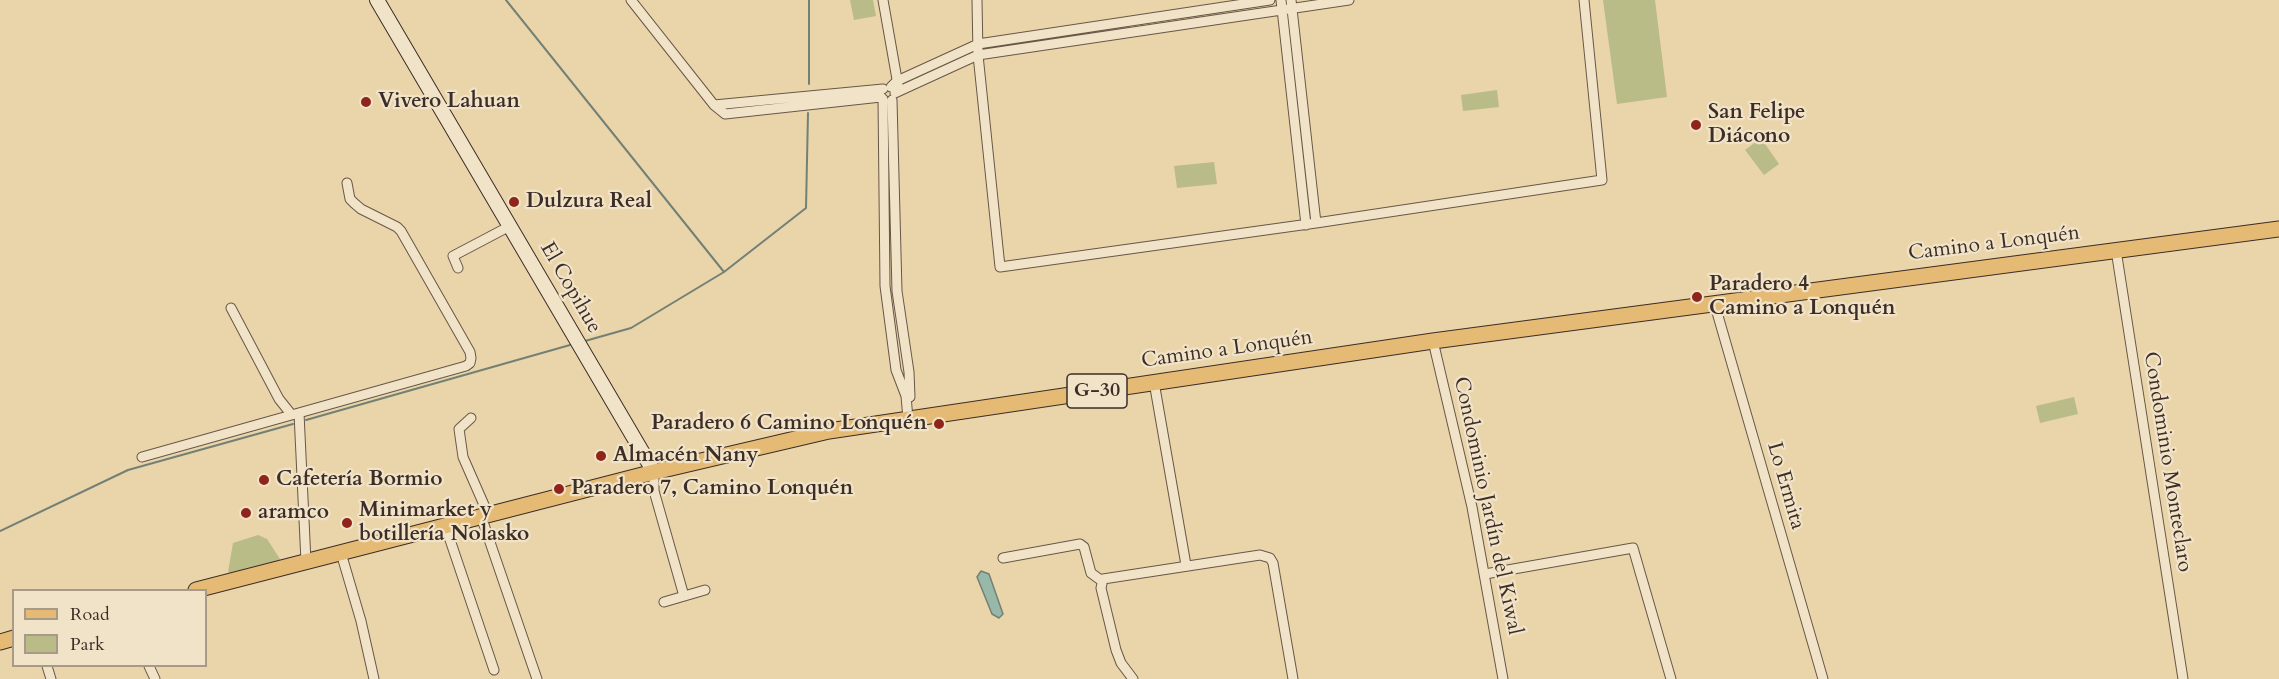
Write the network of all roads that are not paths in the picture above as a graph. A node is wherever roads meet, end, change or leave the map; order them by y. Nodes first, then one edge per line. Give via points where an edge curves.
1 (377, 0) edge
2 (631, 0) edge
3 (884, 0) edge
4 (977, 0) edge
5 (1270, 0) edge
6 (1349, 0) edge
7 (1584, 0) edge
8 (1286, 5) edge
9 (978, 44) junction
10 (978, 55) junction
11 (890, 92) junction
12 (347, 183) dead end
13 (1316, 223) junction
14 (1306, 225) junction
15 (510, 226) junction
16 (2279, 229) edge
17 (2116, 250) junction
18 (458, 268) dead end
19 (1714, 302) junction
20 (231, 308) dead end
21 (1433, 341) junction
22 (1154, 382) junction
23 (295, 414) junction
24 (471, 418) dead end
25 (911, 418) junction
26 (142, 457) dead end
27 (654, 472) junction
28 (484, 515) junction
29 (445, 525) junction
30 (341, 553) junction
31 (1003, 558) dead end
32 (306, 562) junction
33 (1186, 565) junction
34 (1485, 574) junction
35 (1102, 580) junction
36 (204, 589) edge
37 (705, 590) dead end
38 (684, 596) junction
39 (664, 602) dead end
40 (494, 670) dead end
41 (374, 679) edge
42 (537, 679) edge
43 (1133, 679) edge
44 (1293, 679) edge
45 (1503, 679) edge
46 (1671, 679) edge
47 (1823, 679) edge
48 (2183, 679) edge

1 - 15 main road, El Copihue
2 - 11 street via 725,114
3 - 11 street
4 - 9 street
5 - 9 street
6 - 8 street
7 - 13 street via 1602,180
8 - 10 street
8 - 13 street
8 - 14 street
9 - 10 street
9 - 11 street
10 - 11 street
10 - 14 street via 1000,267
11 - 25 street via 897,297
12 - 23 street via 354,203 401,231 471,358 466,366
13 - 14 street
15 - 18 street via 453,256
15 - 27 main road, El Copihue
16 - 17 main road, Camino a Lonquén / G-30
17 - 19 main road, Camino a Lonquén / G-30
17 - 48 street, Condominio Monteclaro
19 - 21 main road, Camino a Lonquén / G-30
19 - 47 street, Lo Ermita
20 - 23 street via 279,399
21 - 22 main road, Camino a Lonquén / G-30
21 - 34 street, Condominio Jardín del Kiwal
22 - 25 main road, Camino a Lonquén / G-30
22 - 33 street
23 - 26 street
23 - 32 street
24 - 28 street via 459,429 462,456
25 - 27 main road, Camino a Lonquén / G-30 via 814,434
27 - 28 main road, Camino a Lonquén / G-30
27 - 38 street via 654,491
28 - 29 main road, Camino a Lonquén / G-30
28 - 42 street
29 - 30 main road, Camino a Lonquén / G-30
29 - 40 street
30 - 32 main road, Camino a Lonquén / G-30
30 - 41 street
31 - 35 street via 1080,544 1091,573
32 - 36 main road, Camino a Lonquén / G-30
33 - 35 street
33 - 44 street via 1260,555 1270,558
34 - 45 street, Condominio Jardín del Kiwal
34 - 46 street via 1633,548
35 - 43 street via 1116,650
37 - 38 street
38 - 39 street

